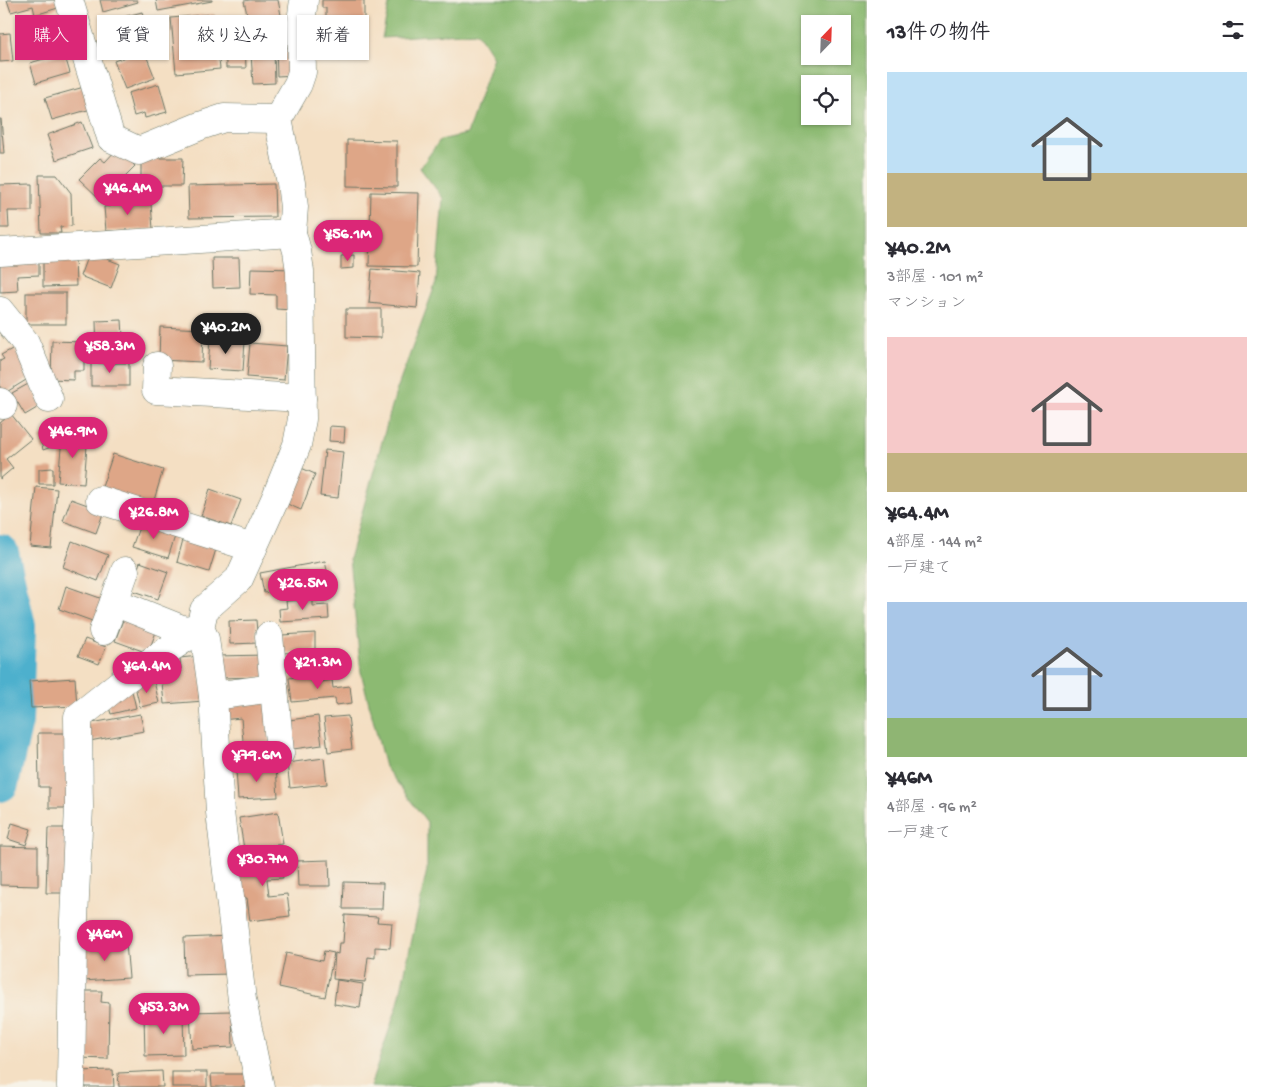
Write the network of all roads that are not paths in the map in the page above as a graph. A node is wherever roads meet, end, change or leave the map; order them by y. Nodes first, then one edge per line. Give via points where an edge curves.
1 (69, 0) edge
2 (304, 0) edge
3 (278, 119) junction
4 (292, 233) junction
5 (0, 252) edge
6 (0, 312) edge
7 (157, 366) dead end
8 (302, 398) junction
9 (49, 400) dead end
10 (100, 500) dead end
11 (253, 548) junction
12 (126, 571) dead end
13 (114, 602) junction
14 (200, 628) junction
15 (103, 630) dead end
16 (269, 636) dead end
17 (274, 688) junction
18 (214, 696) junction
19 (280, 753) dead end
20 (71, 1087) edge
21 (260, 1087) edge

1 - 3 street via 111,138 139,151 224,118
2 - 3 street via 302,72
3 - 4 street via 294,207
4 - 5 street
4 - 8 street via 300,271
6 - 9 street via 25,342
7 - 8 street via 156,390
8 - 11 street via 297,445
10 - 11 street
11 - 14 street via 239,579 204,610
12 - 13 street
13 - 14 street via 184,630
13 - 15 street
14 - 18 street via 205,639
14 - 20 street via 127,678 78,717 79,807
16 - 17 street
17 - 18 street
17 - 19 street
18 - 21 street via 220,812 242,1000

